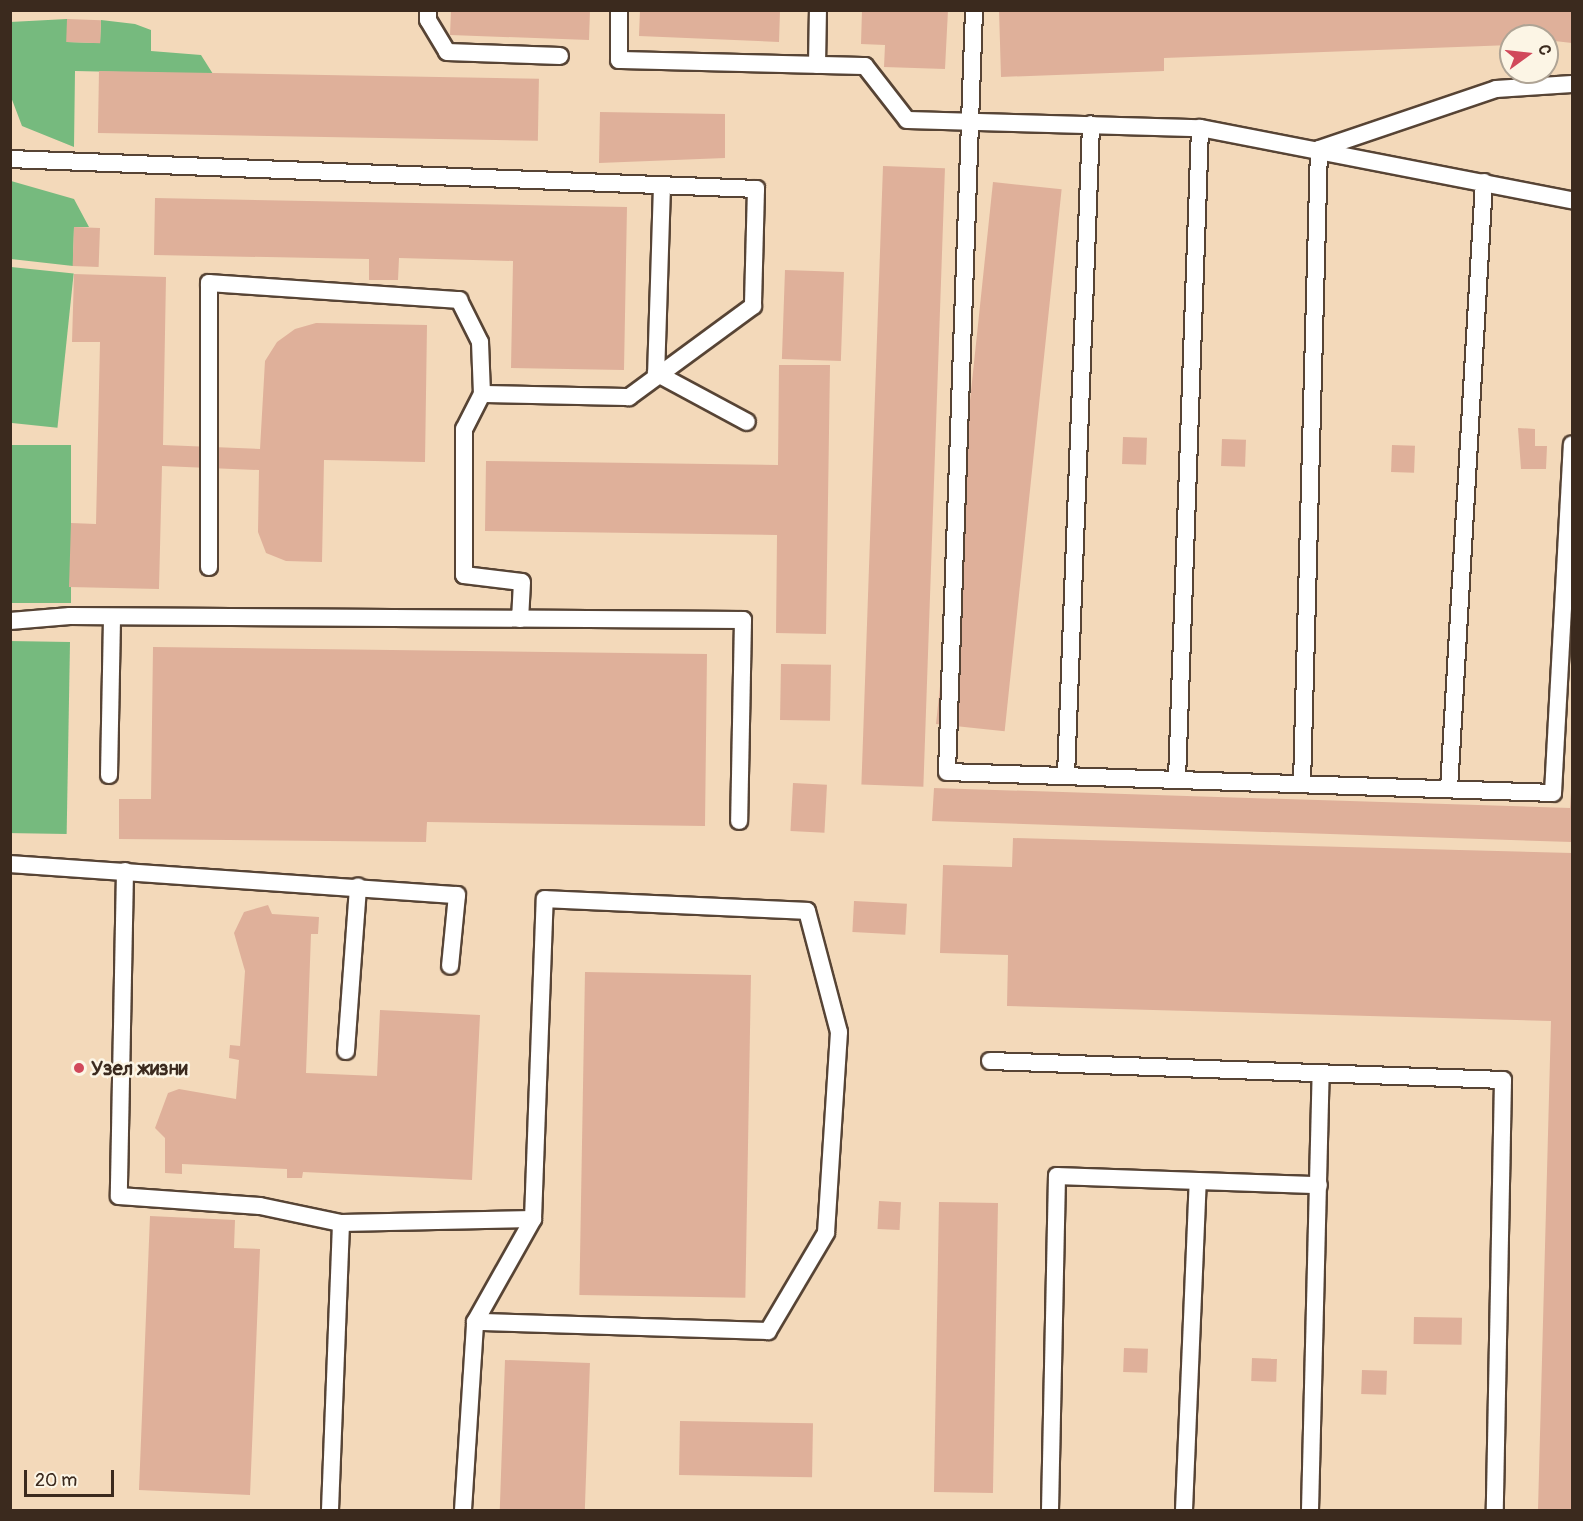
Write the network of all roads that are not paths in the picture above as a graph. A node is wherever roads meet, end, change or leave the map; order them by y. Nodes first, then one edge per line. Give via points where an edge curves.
1 (428, 10) edge
2 (619, 10) edge
3 (818, 10) edge
4 (975, 10) edge
5 (560, 56) dead end
6 (817, 65) junction
7 (1572, 84) edge
8 (970, 120) junction
9 (1091, 124) junction
10 (1200, 128) junction
11 (1319, 149) junction
12 (10, 159) edge
13 (1484, 182) junction
14 (662, 186) junction
15 (1572, 200) edge
16 (656, 373) junction
17 (482, 394) junction
18 (747, 422) dead end
19 (1572, 445) edge
20 (209, 567) dead end
21 (112, 617) junction
22 (520, 619) junction
23 (10, 621) edge
24 (109, 776) dead end
25 (1066, 776) junction
26 (1177, 780) junction
27 (1302, 784) junction
28 (1449, 789) junction
29 (739, 821) dead end
30 (10, 864) edge
31 (126, 871) junction
32 (358, 886) junction
33 (450, 966) dead end
34 (346, 1051) dead end
35 (990, 1061) dead end
36 (1321, 1074) junction
37 (1198, 1181) junction
38 (1319, 1185) junction
39 (533, 1219) junction
40 (341, 1223) junction
41 (475, 1322) junction
42 (330, 1510) edge
43 (463, 1510) edge
44 (1050, 1510) edge
45 (1184, 1510) edge
46 (1310, 1510) edge
47 (1495, 1510) edge

1 - 5 lane via 428,20 447,52
2 - 6 lane via 619,60
3 - 6 lane
4 - 8 lane
6 - 8 lane via 865,66 907,120
7 - 11 lane via 1496,90
8 - 9 lane
8 - 25 lane via 947,772
9 - 10 lane
9 - 25 lane
10 - 11 lane
10 - 26 lane
11 - 13 lane
11 - 27 lane
12 - 14 lane
13 - 15 lane
13 - 28 lane
14 - 16 lane
14 - 16 lane via 756,189 753,306
16 - 17 lane via 629,397
16 - 18 lane
17 - 20 lane via 480,342 459,300 209,283
17 - 22 lane via 464,429 464,575 522,582
19 - 28 lane via 1553,793
21 - 22 lane
21 - 23 lane
21 - 24 lane
22 - 29 lane via 742,620
25 - 26 lane
26 - 27 lane
27 - 28 lane
30 - 31 lane
31 - 32 lane
31 - 40 lane via 119,1196 260,1206
32 - 33 lane via 457,895
32 - 34 lane
35 - 36 lane
36 - 38 lane
36 - 47 lane via 1503,1080
37 - 38 lane
37 - 44 lane via 1057,1176
37 - 45 lane
38 - 46 lane
39 - 40 lane
39 - 41 lane
39 - 41 lane via 545,899 807,911 839,1032 826,1233 768,1331
40 - 42 lane
41 - 43 lane

